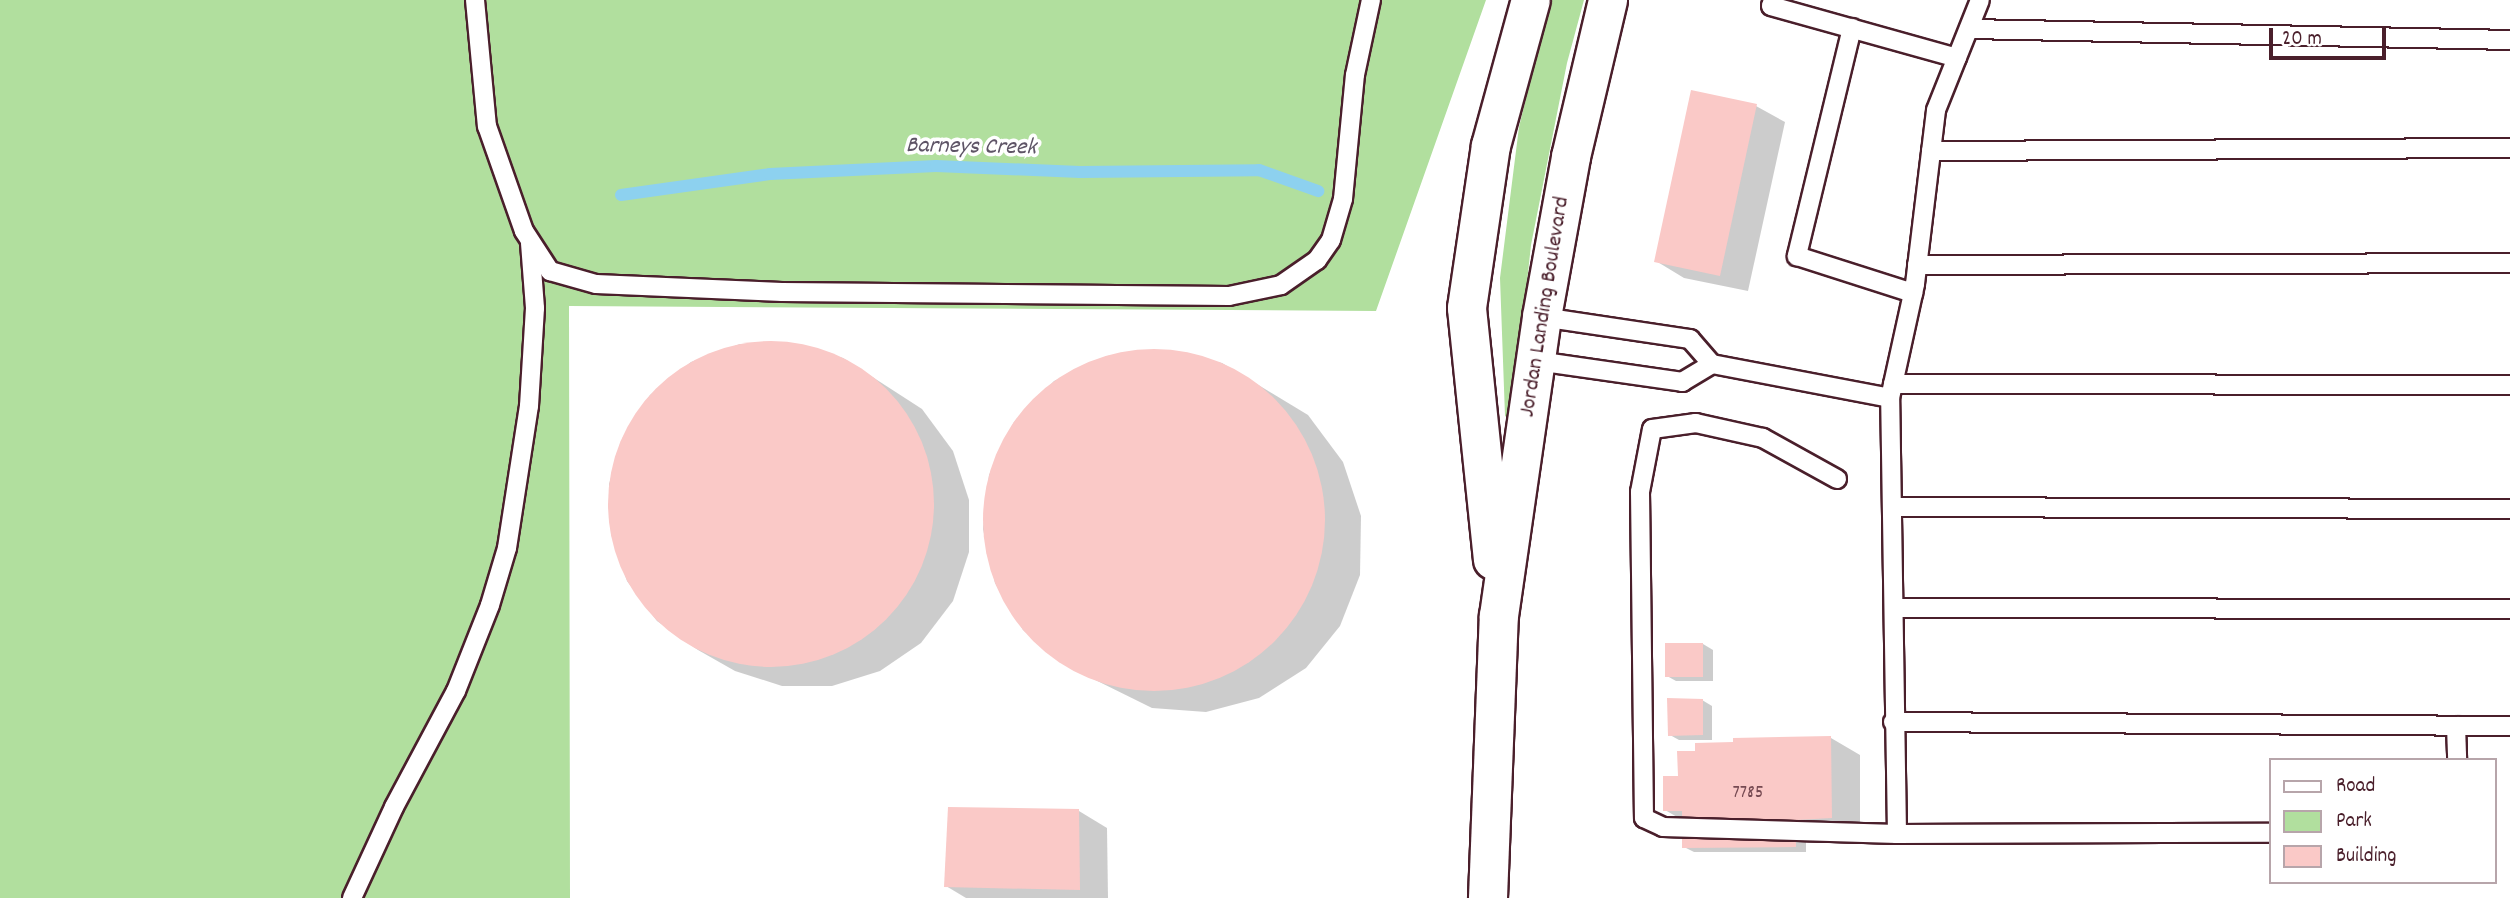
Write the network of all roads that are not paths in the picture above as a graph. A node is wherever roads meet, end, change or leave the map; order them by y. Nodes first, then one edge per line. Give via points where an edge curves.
1 (475, 0) edge
2 (1371, 0) edge
3 (1531, 0) edge
4 (1608, 0) edge
5 (1773, 0) edge
6 (1980, 0) edge
7 (1852, 28) junction
8 (1969, 29) junction
9 (2510, 40) edge
10 (1957, 58) junction
11 (2510, 148) edge
12 (1931, 151) junction
13 (530, 240) junction
14 (2510, 263) edge
15 (1917, 265) junction
16 (1913, 293) junction
17 (1542, 317) junction
18 (1537, 361) junction
19 (1712, 363) junction
20 (2510, 385) edge
21 (1891, 391) junction
22 (1837, 479) dead end
23 (1893, 507) junction
24 (2510, 509) edge
25 (1894, 608) junction
26 (2510, 609) edge
27 (1499, 616) junction
28 (1894, 722) junction
29 (2456, 726) junction
30 (2510, 726) edge
31 (2457, 758) edge
32 (2268, 833) edge
33 (1897, 834) junction
34 (352, 898) edge
35 (1488, 898) edge

1 - 13 lane via 488,126
2 - 13 lane via 1355,75 1345,180 1331,240 1317,260 1281,285 1229,296 782,292 596,284 550,271
3 - 27 main road, Jordan Landing Boulevard via 1491,146 1467,308
4 - 17 main road, Jordan Landing Boulevard via 1571,157
5 - 7 lane via 1771,6
6 - 8 lane
7 - 10 lane
7 - 16 lane via 1797,256
8 - 9 lane
8 - 10 lane
10 - 12 lane via 1936,110
11 - 12 lane
12 - 15 lane
13 - 34 lane via 535,308 529,406 507,548 491,605 456,691
14 - 15 lane
15 - 16 lane
16 - 21 lane
17 - 18 main road, Jordan Landing Boulevard
17 - 19 lane via 1690,340
18 - 19 lane via 1682,382
18 - 27 main road, Jordan Landing Boulevard
19 - 21 lane
20 - 21 lane
21 - 23 lane
22 - 33 lane via 1763,438 1696,424 1652,429 1640,492 1644,818 1663,827
23 - 24 lane
23 - 25 lane
25 - 26 lane
25 - 28 lane
27 - 35 main road, Jordan Landing Boulevard
28 - 29 lane
28 - 33 lane
29 - 30 lane
29 - 31 lane
32 - 33 lane

